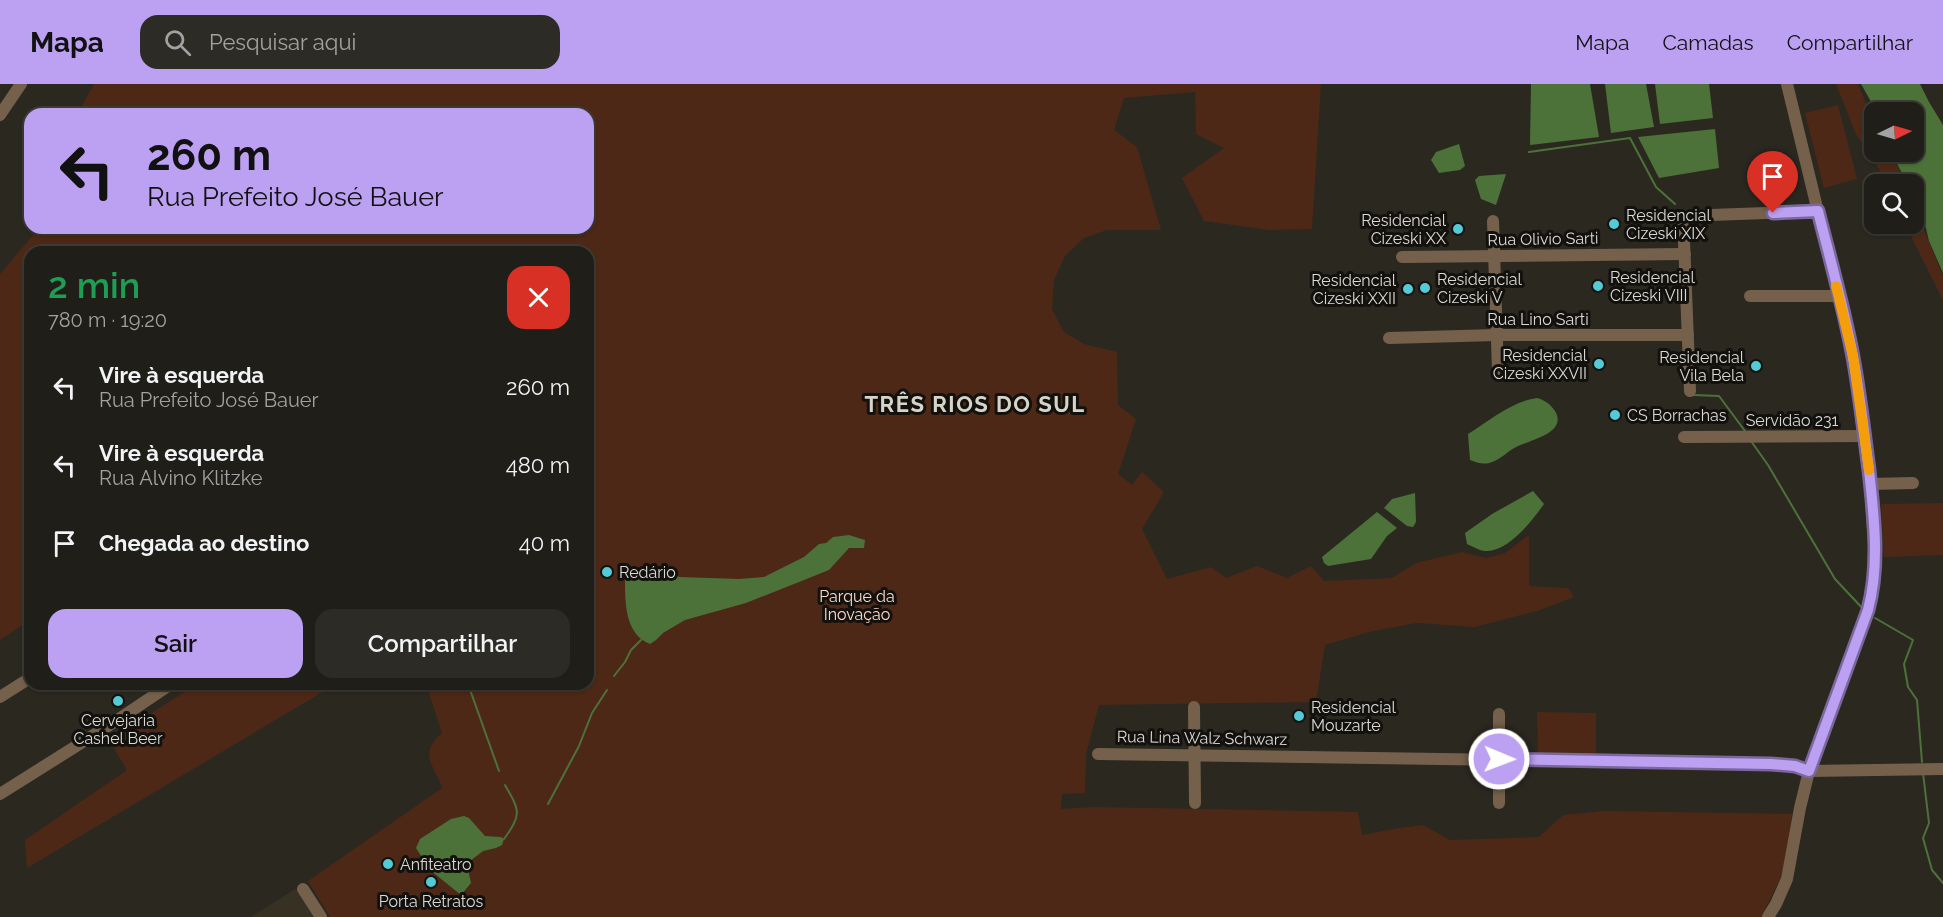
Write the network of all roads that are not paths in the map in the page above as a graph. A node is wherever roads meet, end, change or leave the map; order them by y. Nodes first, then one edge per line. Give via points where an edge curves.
1 (21, 84) edge
2 (1787, 84) edge
3 (0, 115) edge
4 (1818, 211) junction
5 (1492, 221) dead end
6 (1685, 254) junction
7 (1493, 256) junction
8 (1402, 257) dead end
9 (1750, 296) dead end
10 (1839, 296) junction
11 (1496, 335) junction
12 (1688, 335) junction
13 (1389, 338) dead end
14 (1498, 371) dead end
15 (1690, 391) dead end
16 (1865, 436) junction
17 (1684, 438) dead end
18 (1913, 483) dead end
19 (1870, 484) junction
20 (24, 682) edge
21 (150, 690) edge
22 (0, 697) edge
23 (1194, 707) dead end
24 (1499, 714) dead end
25 (1098, 754) dead end
26 (1194, 754) junction
27 (1499, 759) junction
28 (1943, 769) edge
29 (1809, 771) junction
30 (0, 794) edge
31 (1195, 803) dead end
32 (1499, 803) dead end
33 (303, 889) dead end
34 (321, 917) edge
35 (1768, 917) edge

1 - 3 street
2 - 4 street
4 - 6 street via 1683,216
4 - 10 street
5 - 7 street
6 - 7 street, Rua Olivio Sarti
6 - 12 street
7 - 8 street, Rua Olivio Sarti
7 - 11 street
9 - 10 street
10 - 16 street
11 - 12 street, Rua Lino Sarti
11 - 13 street, Rua Lino Sarti
11 - 14 street
12 - 15 street
16 - 17 street, Servidão 231
16 - 19 street
18 - 19 street
19 - 29 street via 1873,590
20 - 22 street
21 - 30 street via 116,721
23 - 26 street
24 - 27 street
25 - 26 street, Rua Lina Walz Schwarz
26 - 27 street, Rua Lina Walz Schwarz
26 - 31 street
27 - 29 street, Rua Lina Walz Schwarz via 1771,764
27 - 32 street
28 - 29 street, Rua Lina Walz Schwarz
29 - 35 street via 1787,879
33 - 34 street

